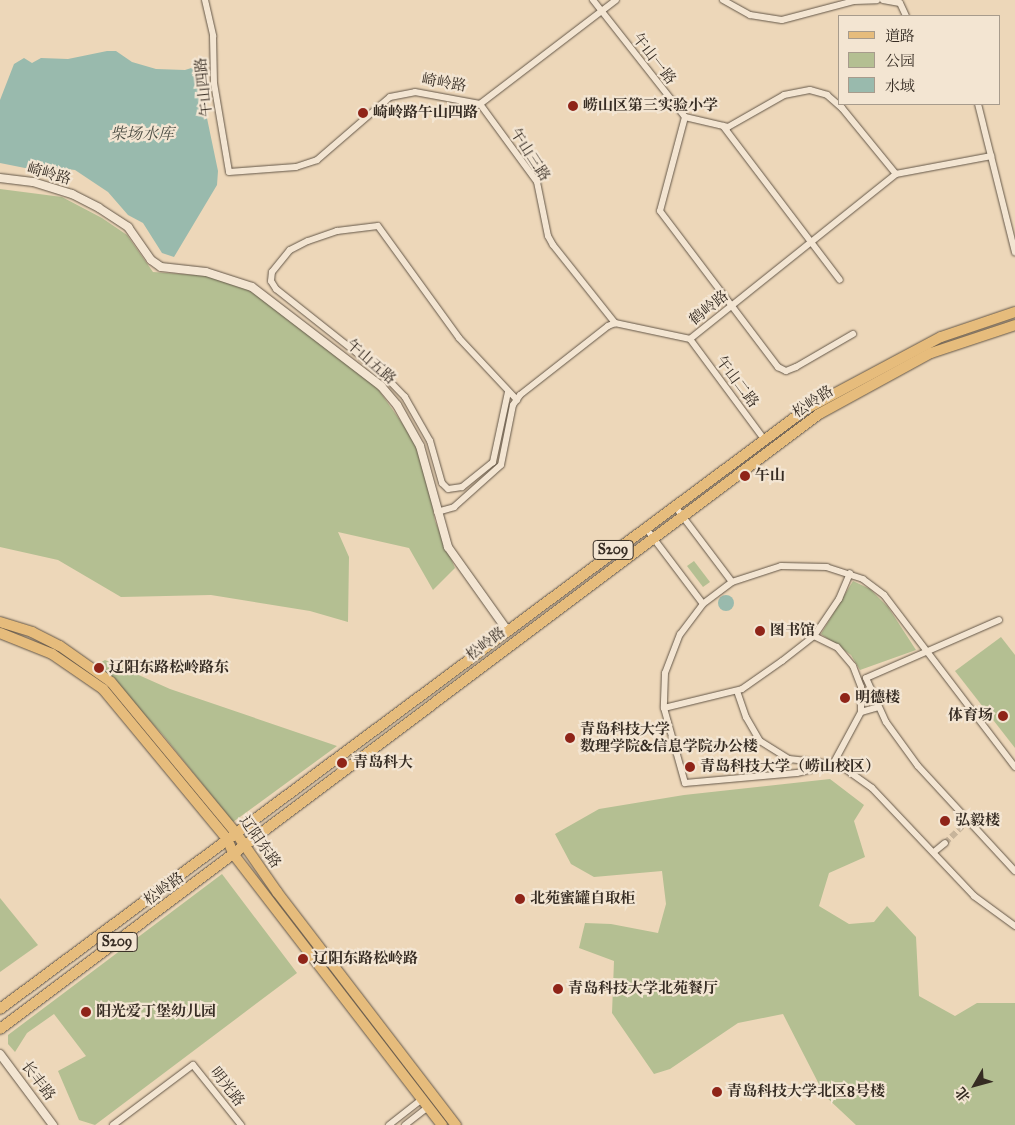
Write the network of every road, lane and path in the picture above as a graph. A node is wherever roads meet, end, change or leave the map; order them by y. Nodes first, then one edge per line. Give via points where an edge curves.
1 (205, 0) edge
2 (593, 0) edge
3 (616, 0) edge
4 (723, 0) edge
5 (877, 0) edge
6 (883, 0) edge
7 (602, 11) junction
8 (906, 15) edge
9 (480, 104) junction
10 (838, 104) edge
11 (839, 105) edge
12 (978, 105) edge
13 (686, 117) junction
14 (722, 126) junction
15 (991, 156) junction
16 (229, 172) joint
17 (896, 174) junction
18 (0, 178) edge
19 (811, 242) junction
20 (1015, 252) edge
21 (182, 270) joint
22 (840, 280) dead end
23 (732, 306) junction
24 (1015, 312) edge
25 (615, 324) junction
26 (1015, 325) edge
27 (853, 334) dead end
28 (690, 339) junction
29 (508, 392) junction
30 (517, 400) junction
31 (764, 439) junction
32 (674, 505) junction
33 (437, 512) junction
34 (682, 517) junction
35 (645, 527) junction
36 (653, 538) junction
37 (850, 573) junction
38 (732, 582) junction
39 (703, 604) junction
40 (1000, 620) dead end
41 (0, 622) edge
42 (507, 630) junction
43 (0, 633) edge
44 (814, 636) junction
45 (929, 653) junction
46 (737, 691) junction
47 (878, 707) junction
48 (664, 708) junction
49 (861, 712) junction
50 (833, 764) junction
51 (1015, 767) edge
52 (236, 833) junction
53 (226, 839) junction
54 (944, 843) tunnel mouth
55 (244, 848) junction
56 (934, 852) junction
57 (234, 855) junction
58 (1015, 871) edge
59 (1015, 926) edge
60 (0, 1009) edge
61 (0, 1029) edge
62 (0, 1054) edge
63 (425, 1103) junction
64 (53, 1125) edge
65 (113, 1125) edge
66 (241, 1125) edge
67 (388, 1125) edge
68 (405, 1125) edge
69 (442, 1125) edge
70 (456, 1125) edge

1 - 16 street, 午山四路 via 213,36 214,83
2 - 7 street, 午山一路
3 - 7 street, 崎岭路
4 - 5 street via 750,15 782,20 854,1
6 - 8 street via 900,2
7 - 9 street, 崎岭路
7 - 13 street, 午山一路
9 - 16 street, 崎岭路 via 415,92 390,97 317,160 296,167
9 - 25 street, 午山三路 via 537,182 548,236 553,245
10 - 14 street via 827,94 810,90 784,95 728,127
11 - 17 street
12 - 15 street
13 - 14 street
13 - 23 street via 660,211
14 - 19 street
15 - 17 street, 鹤岭路
15 - 20 street
17 - 19 street, 鹤岭路
18 - 21 street, 崎岭路 via 32,182 72,194 128,227 150,260 161,267
19 - 22 street
19 - 23 street, 鹤岭路
21 - 33 street, 午山五路 via 206,272 252,287 381,386 397,405 420,446
23 - 27 street via 778,367 786,371
23 - 28 street, 鹤岭路
24 - 31 main road, 松岭路 / S209 via 941,337 806,408
25 - 28 street, 鹤岭路
25 - 30 street via 562,360
26 - 34 main road, 松岭路 / S209 via 931,353 835,405
28 - 31 street, 午山二路
29 - 29 street via 452,328 378,226 336,231 308,241 290,250 272,272 271,281 276,289 382,373 404,397 430,442 442,484 448,489 462,487 493,462
29 - 30 street
30 - 33 street via 501,466 454,507
31 - 32 main road, 松岭路 / S209
32 - 34 street
32 - 35 main road, 松岭路 / S209
33 - 42 street, 午山五路 via 445,540 458,565
34 - 36 main road, 松岭路 / S209
34 - 38 street
35 - 36 street
35 - 42 main road, 松岭路 / S209
36 - 39 street
36 - 55 main road, 松岭路 / S209
37 - 38 street via 795,564
37 - 44 street via 839,599
37 - 45 street via 884,595
38 - 39 street
39 - 48 street via 680,634 665,673
40 - 45 street
41 - 52 main road, 辽阳东路 via 32,632 60,646 111,682
42 - 52 main road, 松岭路 / S209
43 - 53 main road, 辽阳东路 via 52,654 103,689
44 - 46 street
44 - 49 street via 837,647 852,666 861,687
45 - 47 street via 866,678
45 - 51 street
46 - 48 street
46 - 50 street via 746,718 760,741 789,759
47 - 49 street
47 - 58 street via 918,766
48 - 50 street via 685,783 797,773
49 - 50 street
50 - 56 street via 837,763 872,788
52 - 53 main road, 松岭路 / S209
52 - 55 main road, 辽阳东路
53 - 57 main road, 辽阳东路
53 - 60 main road, 松岭路 / S209
54 - 56 street
55 - 57 main road, 松岭路 / S209
55 - 70 main road, 辽阳东路
56 - 59 street via 974,896
57 - 61 main road, 松岭路 / S209
57 - 63 main road, 辽阳东路
62 - 64 street, 长丰路
63 - 67 street
63 - 68 street
63 - 69 main road, 辽阳东路
65 - 66 street, 明光路 via 193,1065

